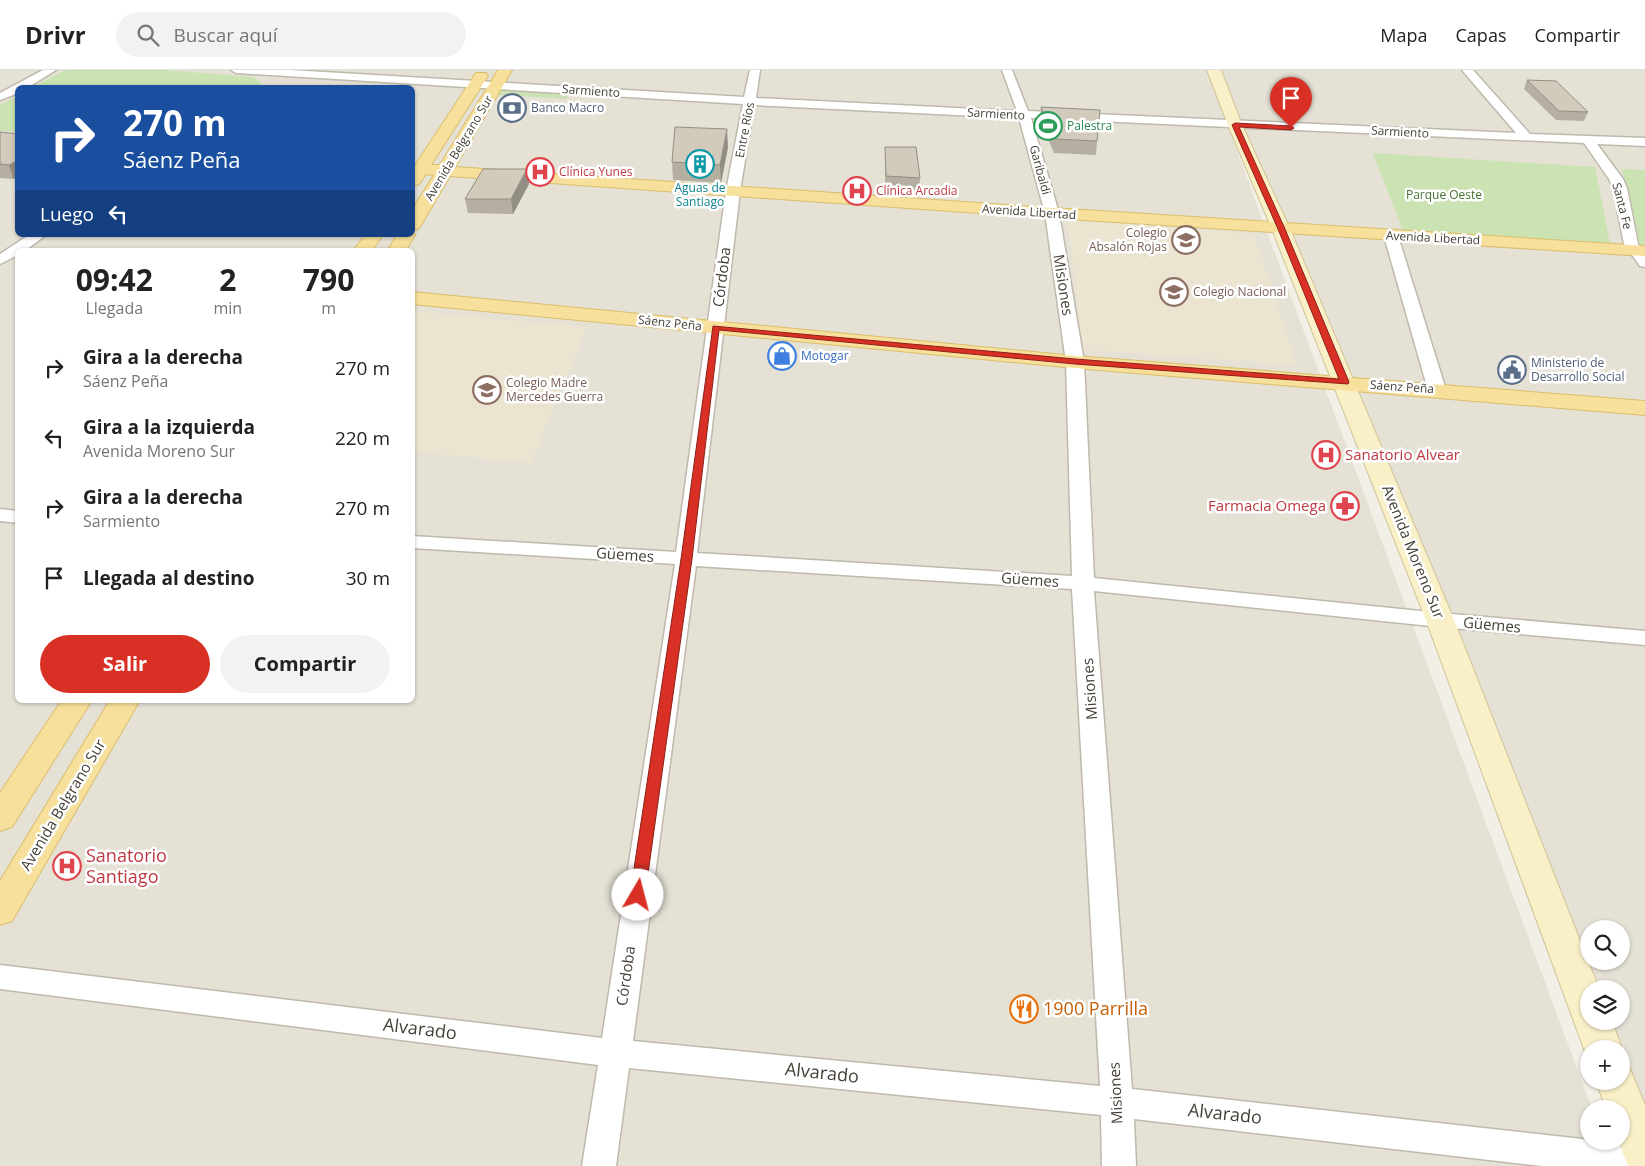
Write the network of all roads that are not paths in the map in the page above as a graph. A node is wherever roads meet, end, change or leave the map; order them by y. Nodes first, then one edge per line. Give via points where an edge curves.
1 (51, 70) edge
2 (236, 70) edge
3 (485, 70) edge
4 (505, 70) edge
5 (755, 70) edge
6 (1007, 70) edge
7 (1214, 70) edge
8 (1467, 70) edge
9 (299, 72) edge
10 (476, 84) junction
11 (24, 85) edge
12 (280, 85) edge
13 (497, 85) junction
14 (15, 90) edge
15 (0, 97) edge
16 (750, 101) junction
17 (1024, 115) junction
18 (1235, 125) junction
19 (1528, 138) junction
20 (1588, 140) junction
21 (1645, 142) edge
22 (417, 169) edge
23 (446, 171) junction
24 (733, 191) junction
25 (1052, 214) junction
26 (415, 220) edge
27 (1281, 229) junction
28 (1391, 236) junction
29 (36, 237) edge
30 (373, 237) edge
31 (405, 237) edge
32 (19, 248) edge
33 (364, 248) edge
34 (398, 248) edge
35 (15, 250) edge
36 (1641, 255) edge
37 (0, 260) edge
38 (0, 266) edge
39 (15, 268) edge
40 (415, 298) edge
41 (716, 328) junction
42 (1075, 362) junction
43 (1344, 382) junction
44 (1436, 390) junction
45 (1645, 408) edge
46 (0, 515) edge
47 (15, 516) edge
48 (415, 542) edge
49 (686, 559) junction
50 (1083, 583) junction
51 (1440, 620) junction
52 (1645, 638) edge
53 (75, 703) edge
54 (123, 703) edge
55 (0, 819) edge
56 (0, 911) edge
57 (0, 977) edge
58 (1580, 987) edge
59 (614, 1053) junction
60 (1619, 1090) edge
61 (1117, 1102) junction
62 (1645, 1160) edge
63 (598, 1166) edge
64 (1119, 1166) edge

1 - 11 street
2 - 9 street, Sarmiento
3 - 10 main road, Avenida Belgrano Sur
4 - 13 main road, Avenida Belgrano Sur
5 - 16 street, Entre Ríos
6 - 17 street, Garibaldi
7 - 18 street, Avenida Moreno Sur
8 - 19 street
9 - 10 street, Sarmiento
9 - 12 street
10 - 13 street, Sarmiento
10 - 22 main road, Avenida Belgrano Sur
13 - 16 street, Sarmiento
13 - 23 main road, Avenida Belgrano Sur
14 - 15 street
16 - 17 street, Sarmiento
16 - 24 street, Entre Ríos
17 - 18 street, Sarmiento
17 - 25 street, Garibaldi
18 - 19 street, Sarmiento
18 - 27 street, Avenida Moreno Sur
19 - 20 street, Sarmiento
20 - 21 street, Sarmiento
20 - 36 street, Santa Fe via 1616,179
22 - 23 main road, Avenida Libertad
23 - 24 main road, Avenida Libertad
23 - 26 main road, Avenida Belgrano Sur
24 - 25 main road, Avenida Libertad
24 - 41 street, Córdoba
25 - 27 main road, Avenida Libertad
25 - 42 street, Misiones
27 - 28 main road, Avenida Libertad
27 - 43 street, Avenida Moreno Sur
28 - 36 main road, Avenida Libertad
28 - 44 street
29 - 32 street
30 - 33 main road
31 - 34 main road
35 - 37 street
38 - 39 street
40 - 41 main road, Sáenz Peña
41 - 42 main road, Sáenz Peña
41 - 49 street, Córdoba
42 - 43 main road, Sáenz Peña
42 - 50 street, Misiones
43 - 44 main road, Sáenz Peña
43 - 51 street, Avenida Moreno Sur
44 - 45 main road, Sáenz Peña
46 - 47 street
48 - 49 street, Güemes
49 - 50 street, Güemes
49 - 59 street, Córdoba
50 - 51 street, Güemes
50 - 61 street, Misiones
51 - 52 street, Güemes
51 - 58 street, Avenida Moreno Sur
53 - 55 main road
54 - 56 main road, Avenida Belgrano Sur
57 - 59 street, Alvarado
59 - 61 street, Alvarado
59 - 63 street, Córdoba
60 - 62 street
61 - 62 street, Alvarado
61 - 64 street, Misiones

